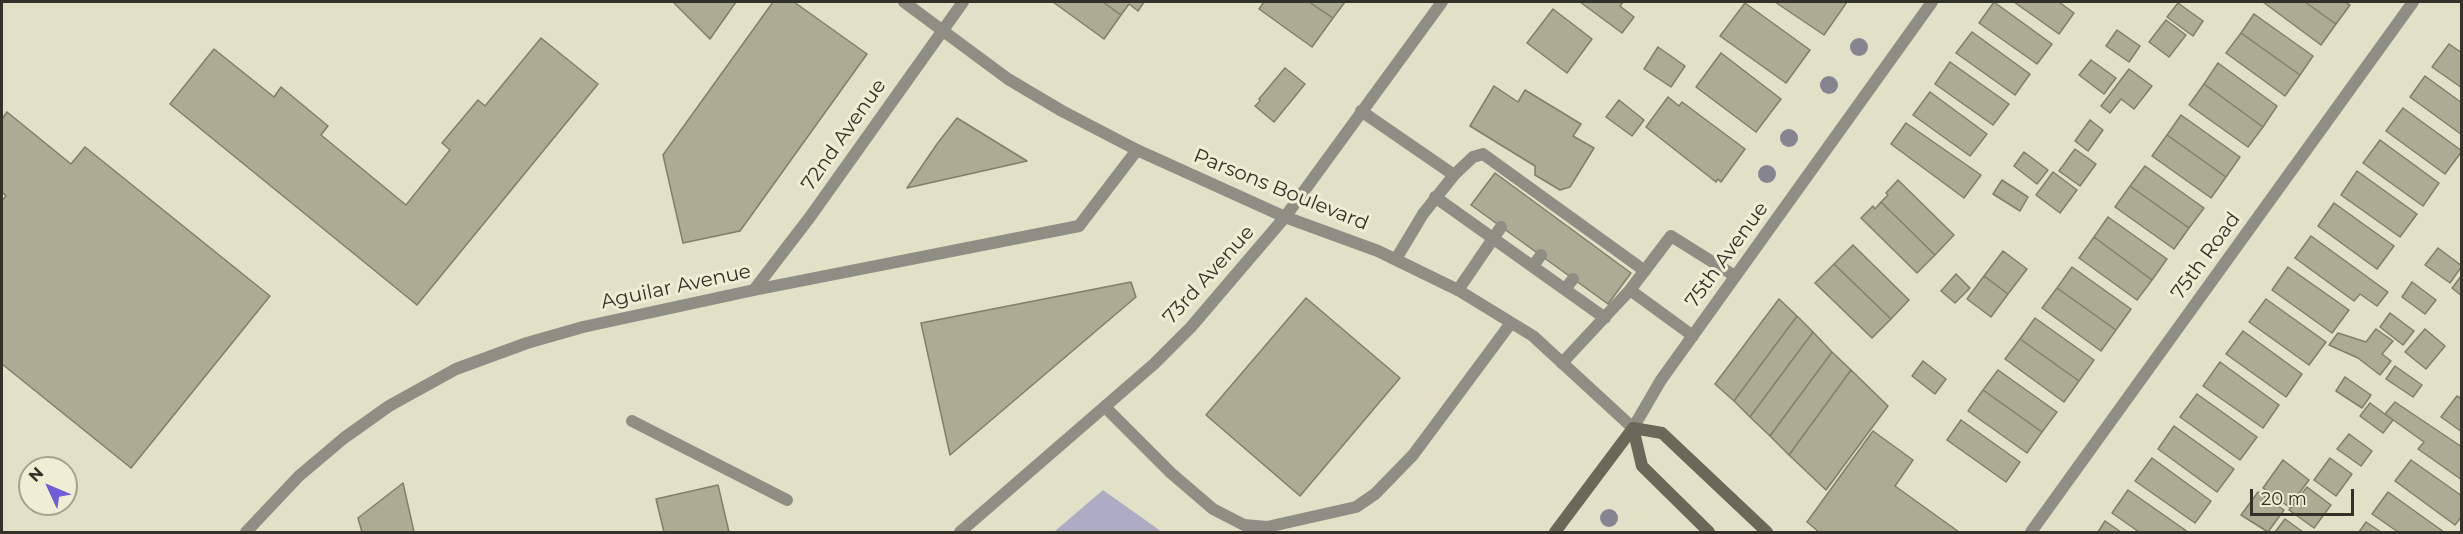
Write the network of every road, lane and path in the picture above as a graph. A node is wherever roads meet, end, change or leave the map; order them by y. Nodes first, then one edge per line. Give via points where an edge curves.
1 (904, 2) edge
2 (963, 2) edge
3 (1442, 2) edge
4 (1932, 2) edge
5 (2413, 2) edge
6 (941, 31) junction
7 (1362, 111) junction
8 (1137, 150) junction
9 (1454, 175) junction
10 (1435, 197) junction
11 (1285, 218) junction
12 (1501, 227) dead end
13 (1493, 238) junction
14 (1541, 255) dead end
15 (1396, 259) junction
16 (1533, 266) junction
17 (1645, 271) junction
18 (1735, 276) junction
19 (1573, 279) dead end
20 (1565, 289) junction
21 (754, 290) junction
22 (1458, 290) junction
23 (1630, 290) junction
24 (1605, 318) junction
25 (1511, 323) junction
26 (1693, 336) junction
27 (1562, 363) junction
28 (1105, 407) junction
29 (632, 421) dead end
30 (1633, 428) junction
31 (787, 500) dead end
32 (1267, 530) edge
33 (246, 532) edge
34 (960, 532) edge
35 (1555, 532) edge
36 (1709, 532) edge
37 (1767, 532) edge
38 (2031, 532) edge

1 - 6 street, Parsons Boulevard
2 - 6 street, 72nd Avenue
3 - 7 street, 73rd Avenue
4 - 18 street, 75th Avenue
5 - 38 street, 75th Road
6 - 8 street, Parsons Boulevard via 1017,85
6 - 21 street, 72nd Avenue via 810,218
7 - 9 street
7 - 11 street, 73rd Avenue
8 - 11 street, Parsons Boulevard
8 - 21 street, Aguilar Avenue via 1078,225
9 - 10 street
9 - 17 street via 1483,153 1528,192
10 - 13 street
10 - 15 street
11 - 15 street, Parsons Boulevard
11 - 28 street, 73rd Avenue via 1191,327
12 - 13 street
13 - 16 street
13 - 22 street
14 - 16 street
15 - 22 street, Parsons Boulevard
16 - 20 street
17 - 18 street via 1671,236
17 - 23 street
18 - 26 street, 75th Avenue
19 - 20 street
20 - 24 street
21 - 33 street, Aguilar Avenue via 583,327 527,342 456,369 389,405 344,438 299,476
22 - 25 street, Parsons Boulevard
23 - 24 street
23 - 26 street
24 - 27 street
25 - 27 street, Parsons Boulevard via 1533,336
25 - 32 street via 1413,455 1375,494 1356,507
26 - 30 street, 75th Avenue
27 - 30 street, Parsons Boulevard
28 - 32 street via 1213,509 1244,525
28 - 34 street, 73rd Avenue
29 - 31 street
30 - 35 main road, 75th Avenue
30 - 36 main road via 1642,466
30 - 37 main road via 1662,433

